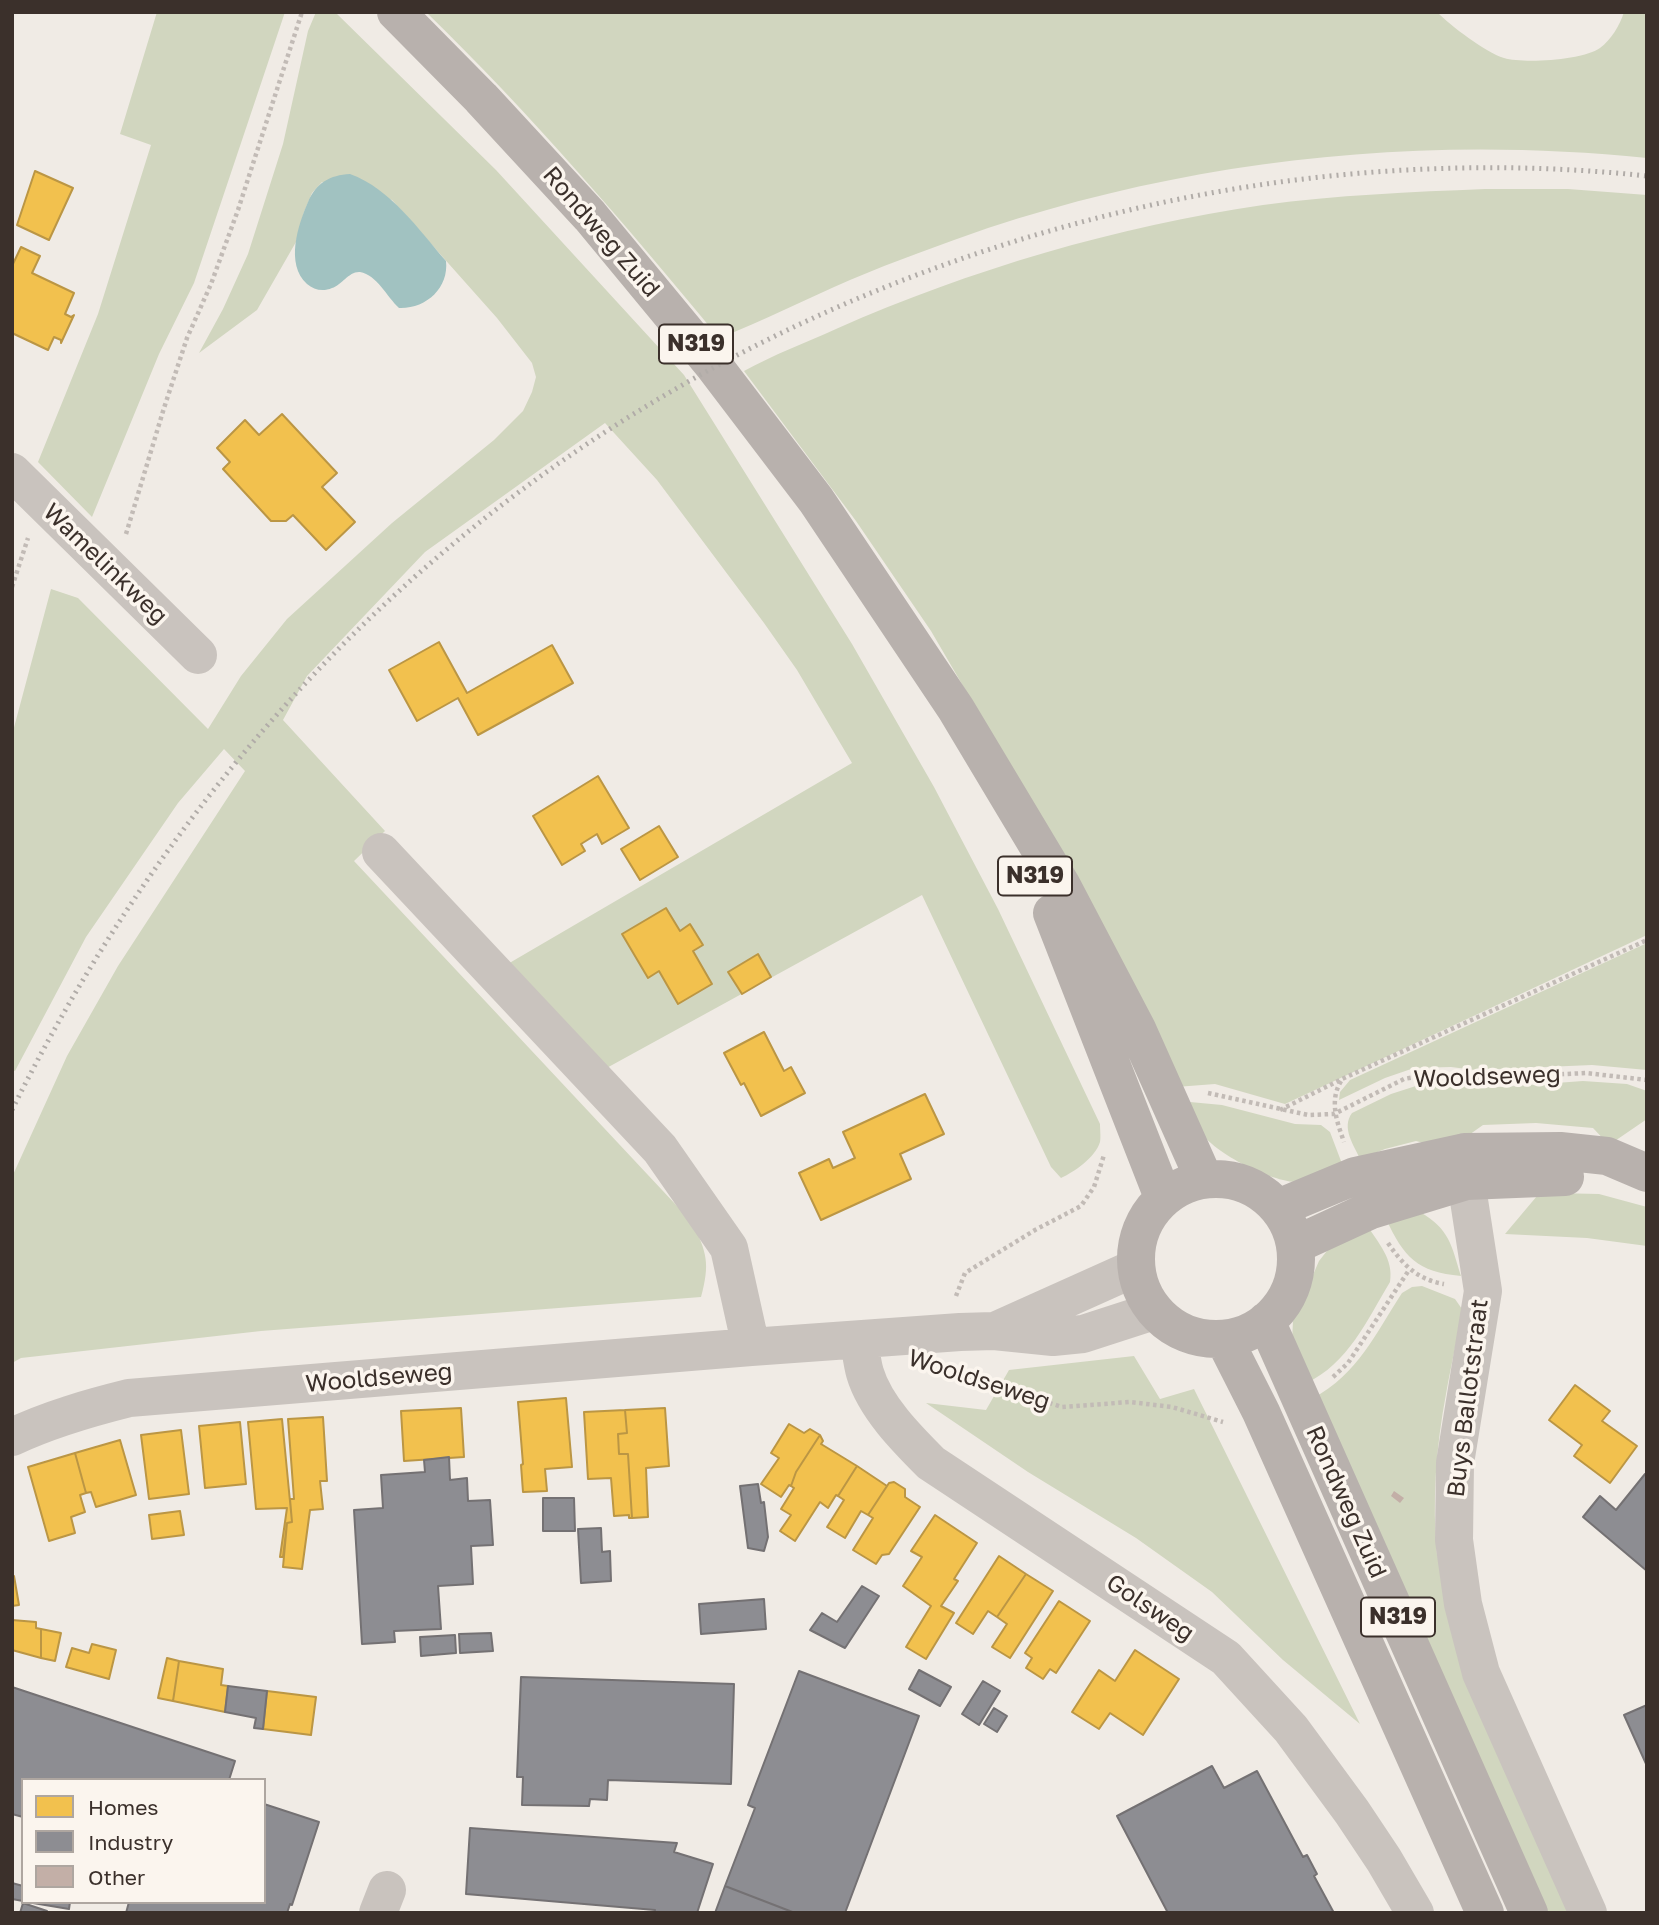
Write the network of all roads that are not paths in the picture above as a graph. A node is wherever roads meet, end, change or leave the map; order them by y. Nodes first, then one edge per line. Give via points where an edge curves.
1 (396, 12) edge
2 (12, 472) edge
3 (198, 655) dead end
4 (956, 709) junction
5 (381, 852) dead end
6 (1644, 1165) edge
7 (1466, 1166) junction
8 (1205, 1179) junction
9 (1163, 1197) junction
10 (1278, 1208) junction
11 (1294, 1245) junction
12 (1135, 1268) junction
13 (1154, 1311) junction
14 (1266, 1321) junction
15 (994, 1331) junction
16 (1224, 1339) junction
17 (859, 1340) junction
18 (751, 1347) junction
19 (12, 1437) edge
20 (1415, 1913) edge
21 (1485, 1913) edge
22 (1529, 1913) edge
23 (1588, 1913) edge

1 - 4 main road, Rondweg Zuid / N319 via 590,216 714,366 816,500
2 - 3 street, Wamelinkweg
4 - 8 main road, Rondweg Zuid / N319 via 1068,898 1137,1029
4 - 9 main road, Rondweg Zuid / N319 via 1044,895
5 - 18 street via 660,1149 729,1248
6 - 7 main road via 1605,1180
7 - 10 main road via 1356,1176
7 - 11 main road
7 - 23 street, Buys Ballotstraat via 1483,1291 1455,1463 1454,1540 1463,1604 1481,1672
8 - 9 main road via 1182,1185
8 - 10 main road via 1231,1180 1257,1190
9 - 12 main road via 1146,1217 1136,1242
10 - 11 main road
11 - 14 main road via 1291,1287
12 - 13 main road
12 - 15 street, Wooldseweg
13 - 15 street, Wooldseweg via 1083,1334 1053,1337
13 - 16 main road via 1174,1328 1198,1337
14 - 16 main road via 1247,1333
14 - 22 main road, Rondweg Zuid / N319
15 - 17 street, Wooldseweg
16 - 21 main road, Rondweg Zuid / N319
17 - 18 street, Wooldseweg
17 - 20 street, Golsweg via 871,1387 900,1433 931,1463 1226,1658 1291,1730 1352,1812
18 - 19 street, Wooldseweg via 129,1398 78,1411

